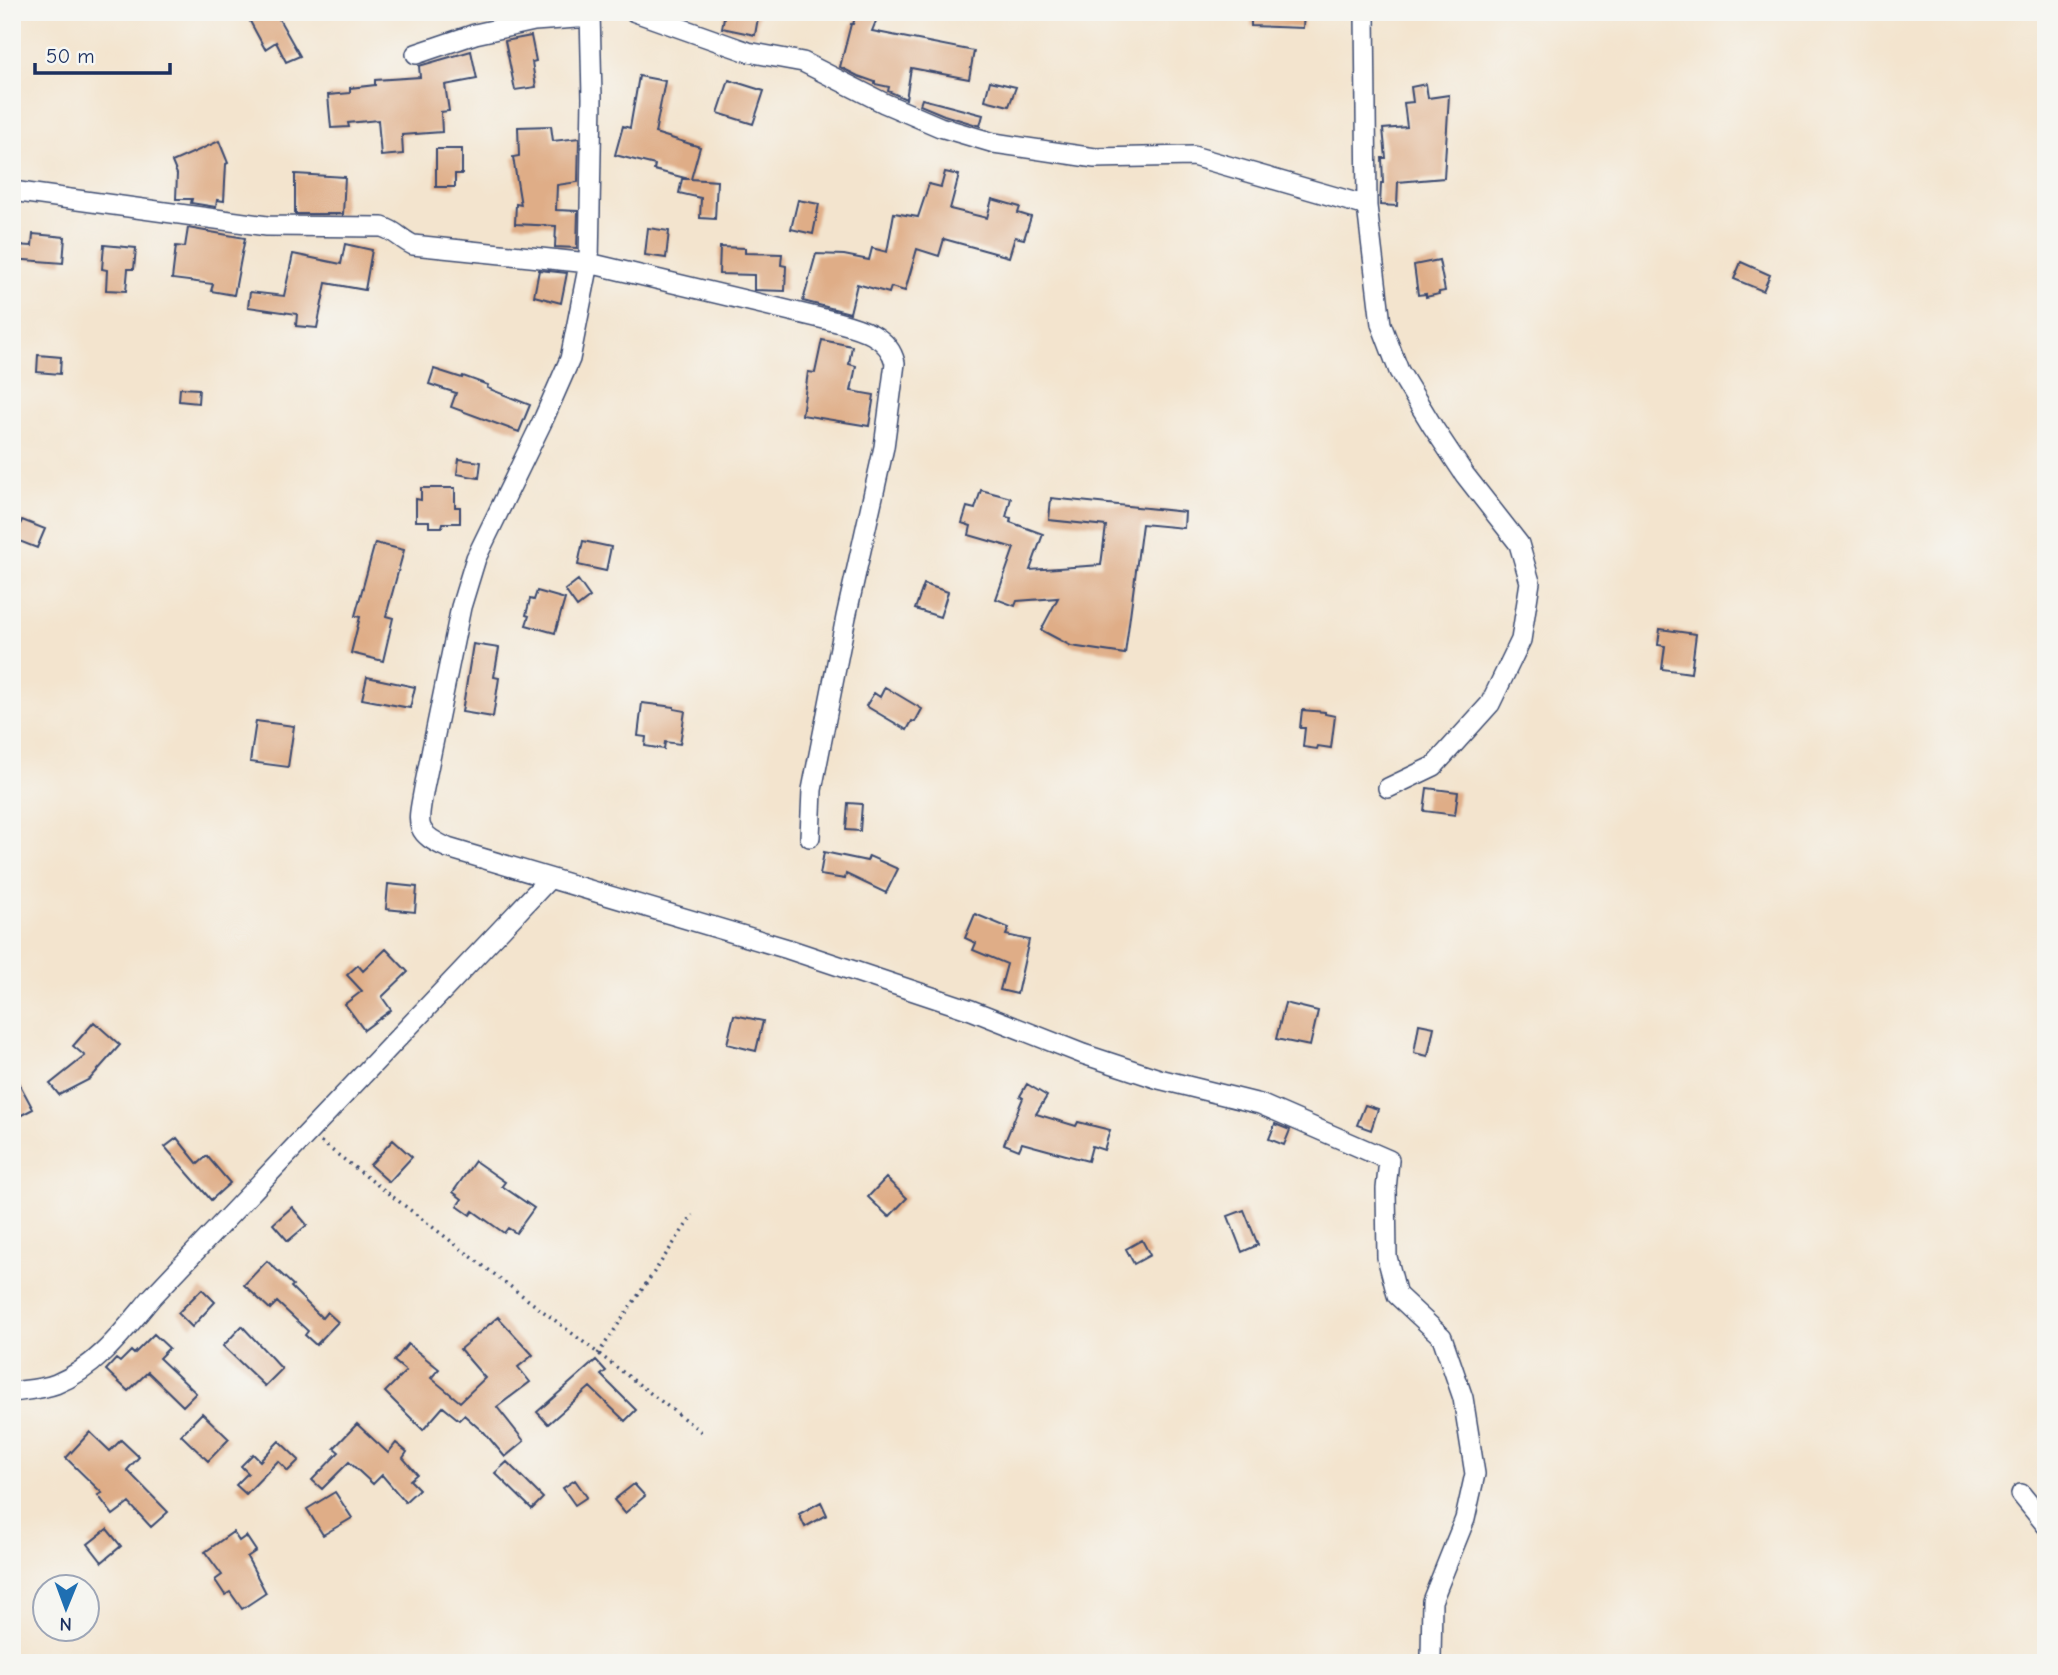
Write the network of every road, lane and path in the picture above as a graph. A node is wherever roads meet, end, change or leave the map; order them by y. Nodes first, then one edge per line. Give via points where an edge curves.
1 (635, 12) edge
2 (1365, 12) edge
3 (591, 15) edge
4 (416, 54) dead end
5 (12, 191) edge
6 (1367, 206) junction
7 (589, 263) junction
8 (1388, 788) dead end
9 (810, 837) dead end
10 (549, 879) junction
11 (309, 1132) junction
12 (693, 1216) dead end
13 (598, 1354) junction
14 (12, 1392) edge
15 (704, 1434) dead end
16 (2021, 1494) dead end
17 (2046, 1525) edge
18 (1431, 1657) dead end

1 - 6 street via 748,52 803,62 895,108 994,143 1095,158 1193,156
2 - 6 street
3 - 4 street via 475,34
3 - 7 street
5 - 7 street via 267,226 382,227 423,247
6 - 8 street via 1381,324 1399,371 1465,475 1519,544 1530,582 1521,640 1490,705 1434,766
7 - 9 street via 862,329 893,355 884,447 812,790
7 - 10 street via 570,359 476,558 461,607 420,816 421,832 430,840
10 - 11 street
10 - 18 street via 788,948 1159,1079 1260,1104 1389,1160 1387,1257 1397,1295 1442,1337 1463,1398 1475,1474 1465,1518 1432,1601
11 - 13 path
11 - 14 street via 108,1349 54,1385
12 - 13 path
13 - 15 path
16 - 17 street

